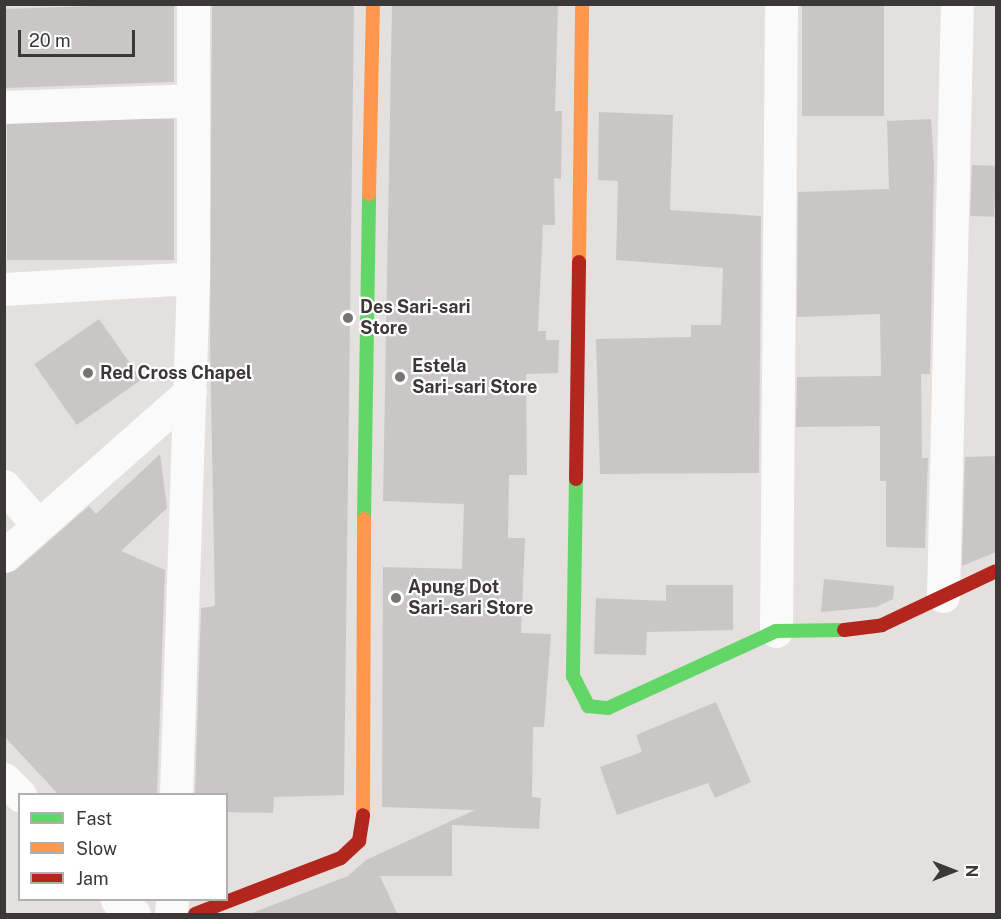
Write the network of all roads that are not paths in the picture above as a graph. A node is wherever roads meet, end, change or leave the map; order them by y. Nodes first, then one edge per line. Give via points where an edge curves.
1 (193, 4) edge
2 (373, 4) edge
3 (582, 4) edge
4 (781, 4) edge
5 (957, 4) edge
6 (191, 100) junction
7 (4, 106) edge
8 (193, 278) junction
9 (4, 289) edge
10 (190, 392) junction
11 (4, 486) edge
12 (38, 525) junction
13 (4, 556) edge
14 (996, 571) edge
15 (943, 596) junction
16 (776, 631) junction
17 (4, 779) edge
18 (18, 793) edge
19 (176, 793) edge
20 (118, 901) edge
21 (134, 915) edge
22 (195, 915) edge

1 - 6 street
2 - 22 street via 364,365 363,818 359,841 341,858
3 - 16 street via 573,676 588,706 608,708
4 - 16 street
5 - 15 street
6 - 7 street
6 - 8 street
8 - 9 street
8 - 10 street
10 - 12 street
10 - 19 street
11 - 12 street
12 - 13 street
14 - 15 street
15 - 16 street via 882,625 852,630
17 - 18 street
20 - 21 street

